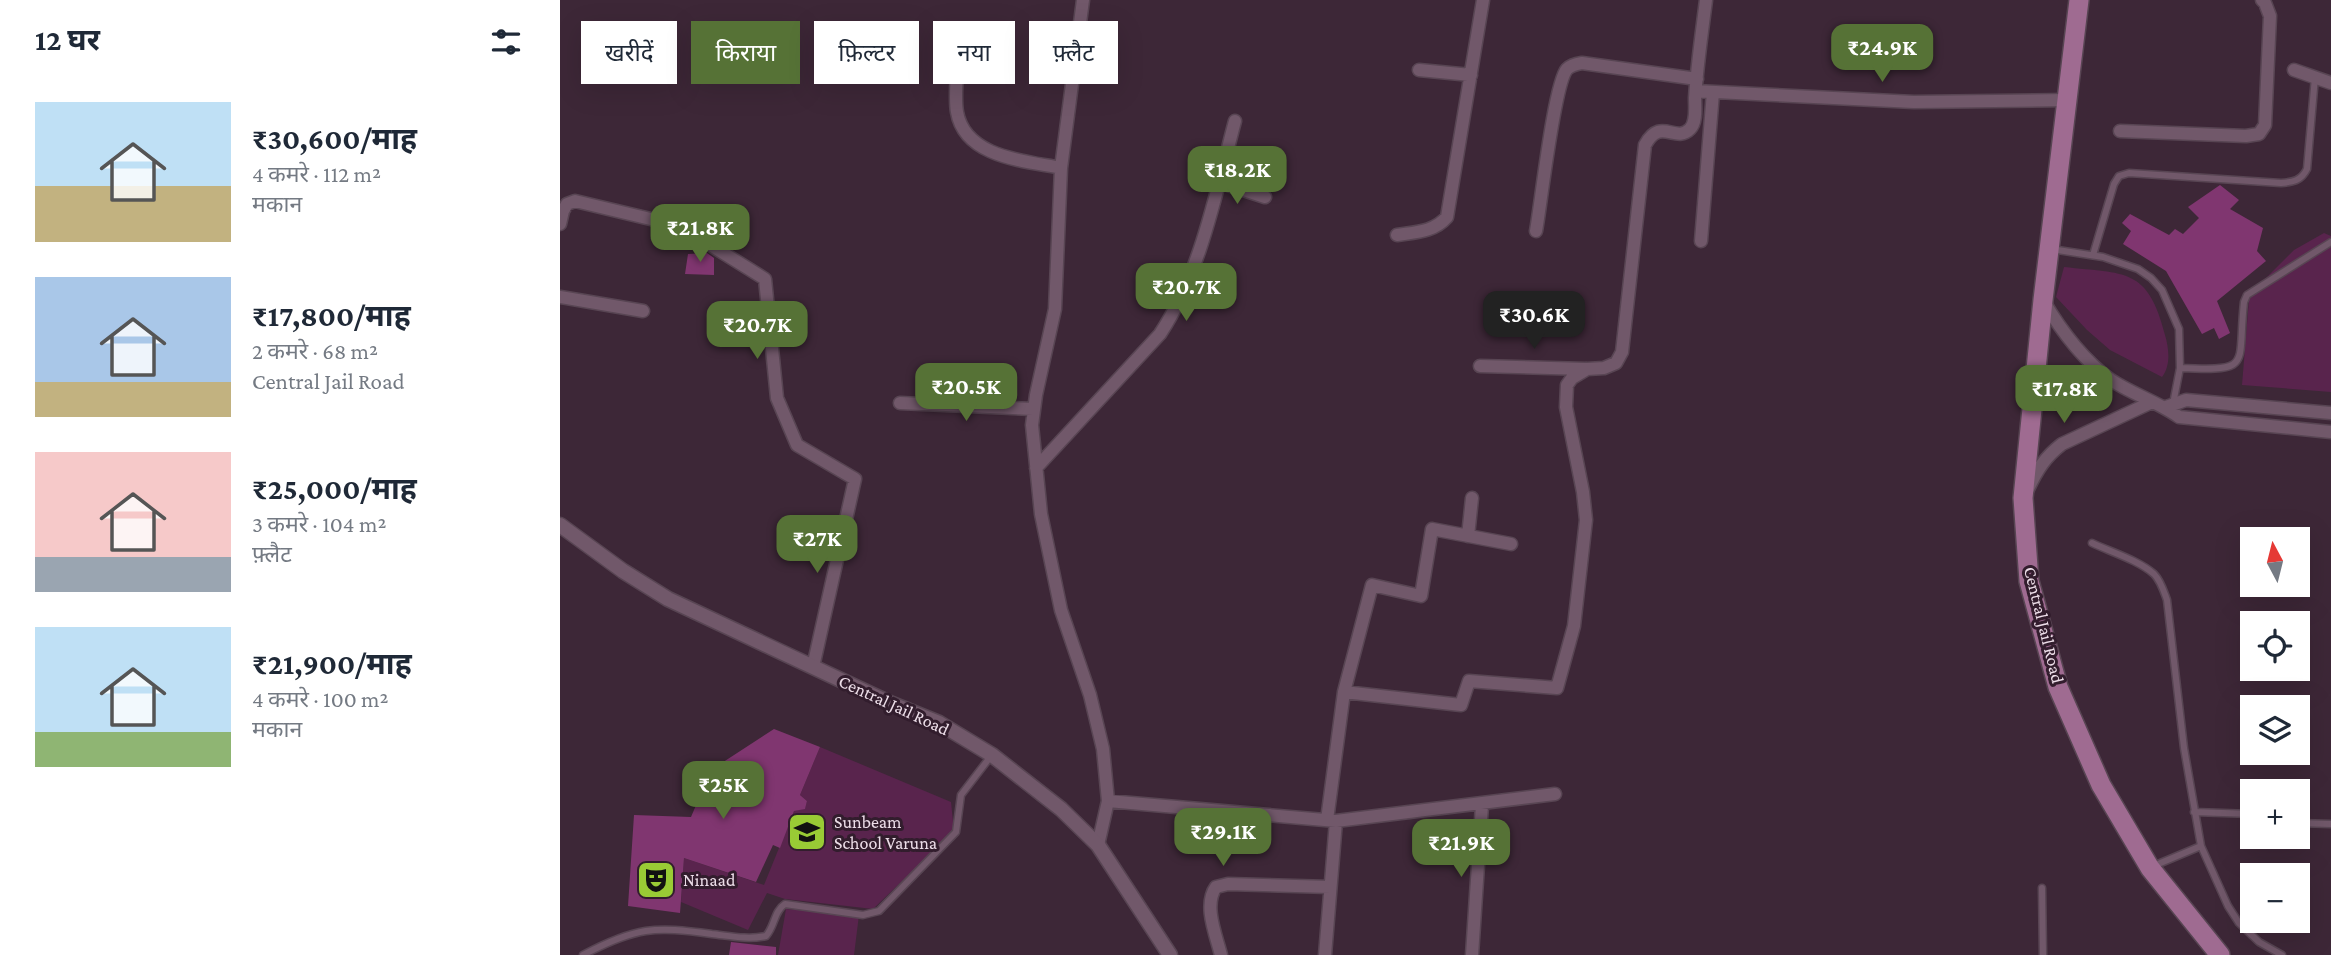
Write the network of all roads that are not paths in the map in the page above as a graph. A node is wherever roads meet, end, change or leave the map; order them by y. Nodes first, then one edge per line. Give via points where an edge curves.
1 (1083, 0) edge
2 (1483, 0) edge
3 (1706, 0) edge
4 (2079, 0) edge
5 (2262, 0) edge
6 (1419, 70) dead end
7 (2294, 70) dead end
8 (1471, 75) junction
9 (2315, 77) junction
10 (2331, 83) edge
11 (957, 84) edge
12 (1696, 85) junction
13 (1713, 92) junction
14 (2067, 100) junction
15 (1235, 121) dead end
16 (2120, 131) dead end
17 (1061, 168) junction
18 (1219, 182) junction
19 (1265, 197) dead end
20 (560, 224) edge
21 (1536, 231) dead end
22 (1397, 235) dead end
23 (1701, 241) dead end
24 (2331, 242) edge
25 (2049, 249) junction
26 (2093, 255) junction
27 (560, 297) edge
28 (2043, 300) junction
29 (643, 311) dead end
30 (1480, 366) dead end
31 (2180, 368) junction
32 (1587, 369) junction
33 (2152, 402) junction
34 (900, 403) dead end
35 (2169, 405) junction
36 (1033, 409) junction
37 (2331, 413) edge
38 (2331, 432) edge
39 (1036, 468) junction
40 (1472, 498) dead end
41 (2023, 498) junction
42 (560, 525) edge
43 (1468, 536) junction
44 (2092, 543) dead end
45 (1511, 544) dead end
46 (813, 667) junction
47 (1344, 692) junction
48 (986, 751) junction
49 (1555, 794) dead end
50 (1108, 801) junction
51 (1482, 805) junction
52 (2194, 812) junction
53 (2240, 814) edge
54 (1331, 820) junction
55 (2310, 823) edge
56 (2331, 824) edge
57 (1098, 845) junction
58 (2201, 846) junction
59 (2150, 868) junction
60 (1331, 887) junction
61 (2042, 888) dead end
62 (583, 955) edge
63 (1171, 955) edge
64 (1221, 955) edge
65 (1325, 955) edge
66 (1472, 955) edge
67 (2043, 955) edge
68 (2220, 955) edge
69 (2282, 955) edge

1 - 17 street
2 - 8 street
3 - 12 street
4 - 14 main road, Central Jail Road
5 - 16 street via 2270,16 2265,125 2259,134
6 - 8 street
7 - 9 street
8 - 22 street via 1447,217 1430,230
9 - 10 street
9 - 26 lane via 2303,177 2281,183 2119,176
11 - 17 street via 957,113 976,142 997,155
12 - 13 street
12 - 21 street via 1582,63 1566,70
12 - 32 street via 1694,124 1689,131 1661,130 1651,134 1645,145 1622,352 1616,363
13 - 14 street via 1914,102
13 - 23 street
14 - 25 main road, Central Jail Road
15 - 18 street
17 - 36 street via 1055,310
18 - 19 street
18 - 39 street via 1191,274 1171,318
20 - 46 street via 567,204 575,201 680,226 765,279 777,398 797,445 855,479
24 - 31 lane via 2247,295 2236,363 2219,369
25 - 26 lane
25 - 28 main road, Central Jail Road
26 - 31 lane via 2138,269 2162,290 2179,329
27 - 29 street
28 - 33 street via 2061,331 2101,371
28 - 41 main road, Central Jail Road
30 - 32 street
31 - 35 lane
32 - 47 street via 1572,378 1565,392 1586,520 1574,626 1557,688 1469,681 1461,705
33 - 35 street
33 - 41 street via 2062,444 2040,465
34 - 36 street
35 - 37 street via 2186,400
35 - 38 street via 2185,419
36 - 39 street
39 - 50 street via 1060,610 1098,723
40 - 43 street
41 - 59 main road, Central Jail Road via 2029,581 2058,687 2101,785
42 - 46 street, Central Jail Road via 668,599
43 - 45 street
43 - 47 street via 1432,529 1421,596 1372,584
44 - 52 lane via 2155,575 2163,587
46 - 48 street, Central Jail Road via 939,723
47 - 54 street
48 - 57 street, Central Jail Road via 1061,809
48 - 62 lane via 961,795 956,832 879,911 863,915 785,904 766,936 655,928 629,933
49 - 51 street
50 - 54 street
50 - 57 street
51 - 54 street
51 - 66 street
52 - 53 lane
52 - 58 lane
54 - 60 street
55 - 56 lane
57 - 63 street, Central Jail Road
58 - 59 lane
58 - 69 lane via 2239,923
59 - 68 main road, Central Jail Road
60 - 64 street via 1216,887 1209,904
60 - 65 street
61 - 67 lane

